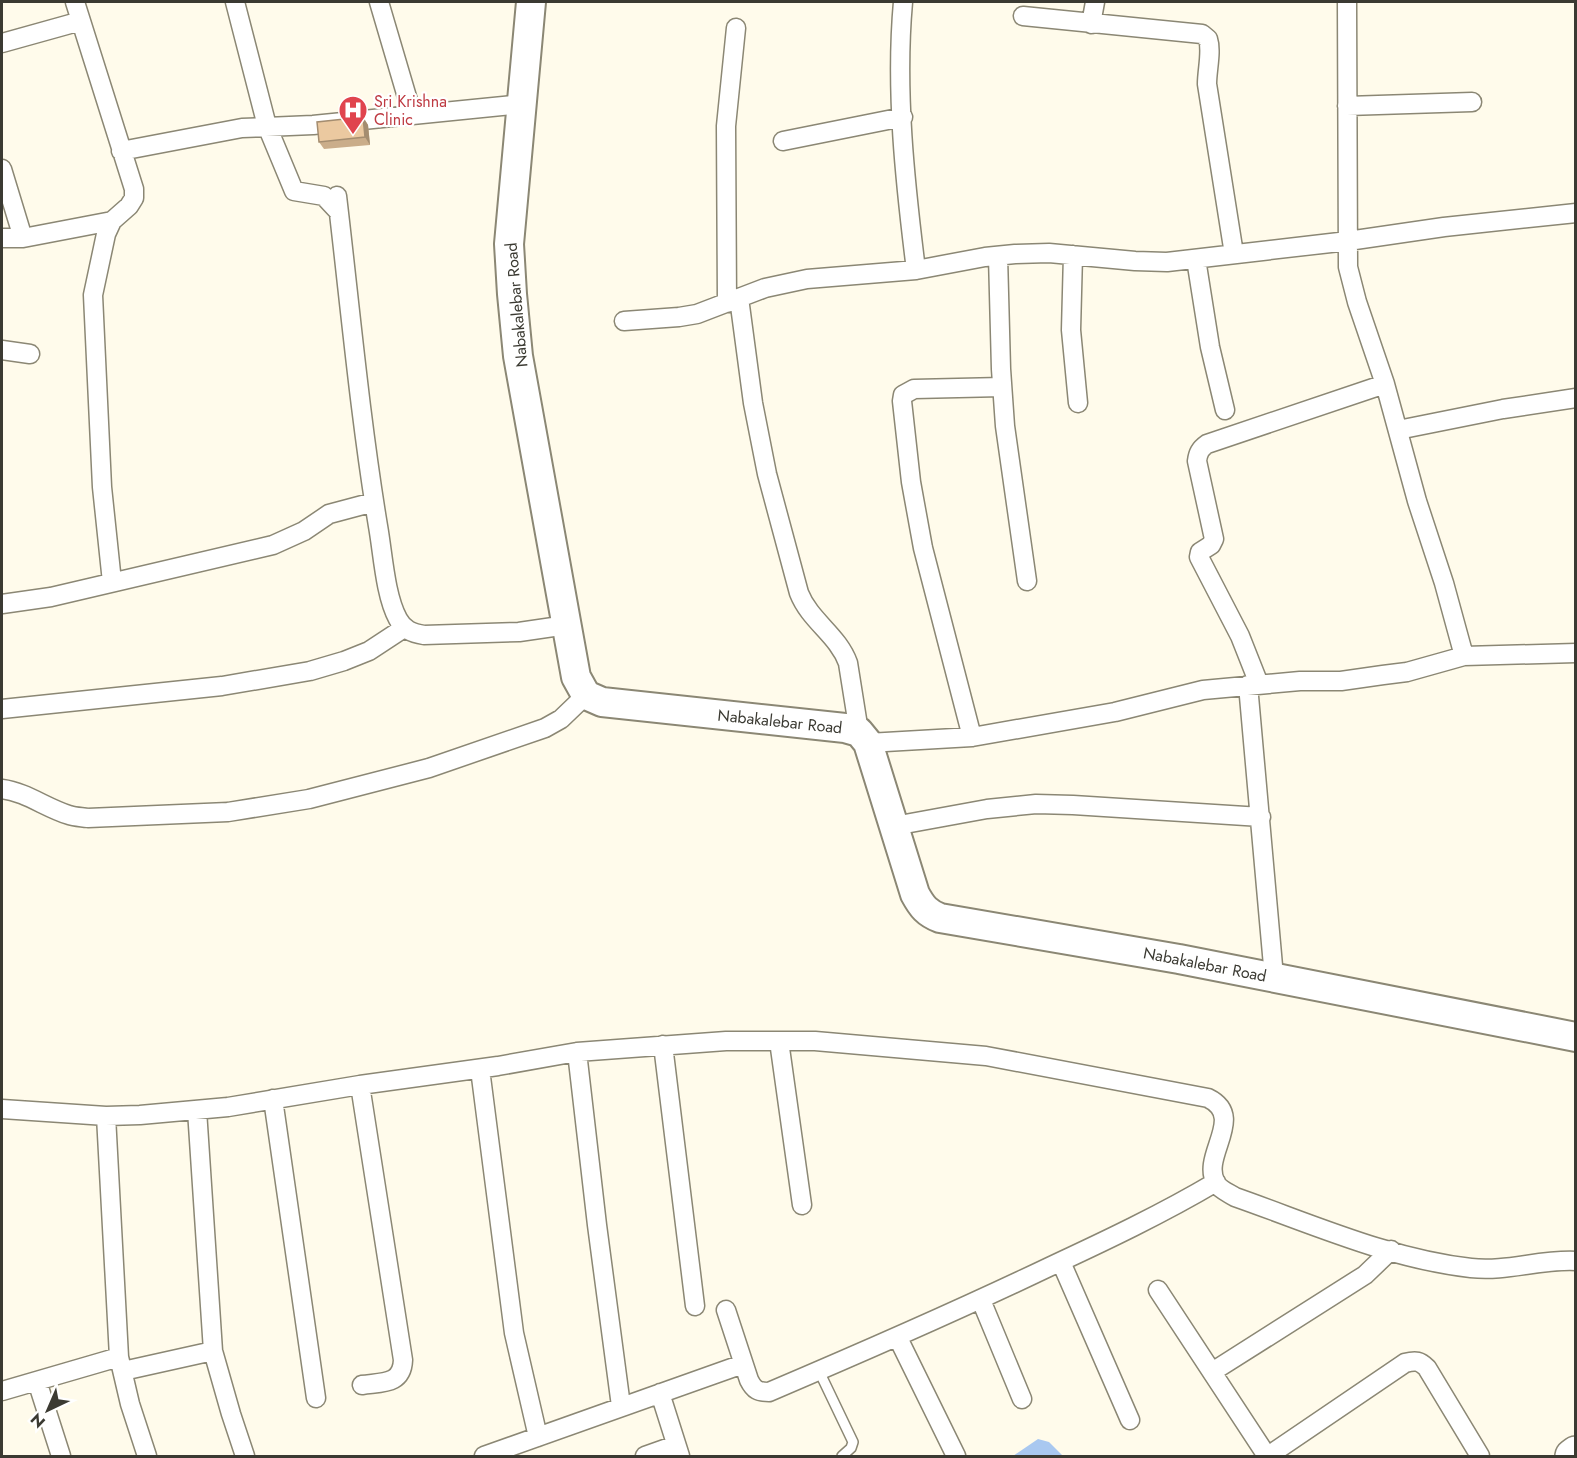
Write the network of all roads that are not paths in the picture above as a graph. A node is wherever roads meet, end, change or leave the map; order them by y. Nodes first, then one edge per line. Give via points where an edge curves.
1 (75, 2) edge
2 (235, 2) edge
3 (379, 2) edge
4 (531, 2) edge
5 (903, 2) edge
6 (1095, 2) edge
7 (1347, 2) edge
8 (1023, 16) dead end
9 (81, 21) junction
10 (1091, 24) junction
11 (736, 28) dead end
12 (2, 43) edge
13 (1472, 102) dead end
14 (522, 104) junction
15 (1347, 106) junction
16 (412, 114) junction
17 (903, 117) junction
18 (267, 126) junction
19 (783, 141) dead end
20 (121, 151) junction
21 (2, 169) edge
22 (1575, 213) edge
23 (112, 221) junction
24 (2, 238) edge
25 (23, 238) junction
26 (1348, 241) junction
27 (1234, 254) junction
28 (1072, 255) junction
29 (998, 256) junction
30 (1196, 259) junction
31 (916, 270) junction
32 (733, 300) junction
33 (624, 321) dead end
34 (2, 350) edge
35 (30, 354) dead end
36 (1385, 384) junction
37 (1002, 387) junction
38 (1575, 398) edge
39 (1078, 403) dead end
40 (1225, 410) dead end
41 (1398, 430) junction
42 (374, 502) junction
43 (1027, 581) dead end
44 (112, 582) junction
45 (2, 603) edge
46 (567, 625) junction
47 (404, 628) junction
48 (1575, 653) edge
49 (1464, 656) junction
50 (1254, 685) junction
51 (586, 695) junction
52 (2, 709) edge
53 (863, 737) junction
54 (972, 737) junction
55 (2, 789) edge
56 (1261, 817) junction
57 (894, 826) junction
58 (1274, 977) junction
59 (1575, 1037) edge
60 (779, 1041) junction
61 (663, 1045) junction
62 (577, 1052) junction
63 (480, 1069) junction
64 (360, 1085) junction
65 (273, 1099) junction
66 (2, 1109) edge
67 (197, 1110) junction
68 (106, 1116) junction
69 (1216, 1182) junction
70 (802, 1204) dead end
71 (1391, 1250) junction
72 (1575, 1261) edge
73 (1061, 1262) junction
74 (1158, 1290) dead end
75 (981, 1300) junction
76 (695, 1306) dead end
77 (726, 1310) dead end
78 (898, 1338) junction
79 (213, 1351) junction
80 (121, 1364) junction
81 (743, 1364) junction
82 (819, 1371) junction
83 (1212, 1372) junction
84 (37, 1381) junction
85 (362, 1385) dead end
86 (2, 1391) edge
87 (660, 1393) junction
88 (316, 1398) dead end
89 (1022, 1399) dead end
90 (621, 1406) junction
91 (1130, 1420) dead end
92 (538, 1437) junction
93 (678, 1450) edge
94 (1575, 1454) edge
95 (61, 1456) edge
96 (147, 1456) edge
97 (245, 1456) edge
98 (484, 1456) edge
99 (645, 1456) edge
100 (842, 1456) edge
101 (956, 1456) edge
102 (1268, 1456) edge
103 (1480, 1456) edge
104 (1572, 1456) edge

1 - 9 street
2 - 18 street
3 - 16 street
4 - 14 main road, Nabakalebar Road
5 - 17 street
6 - 10 street
7 - 15 street
8 - 10 street
9 - 12 street
9 - 20 street
10 - 27 street via 1202,34 1208,39 1207,84
11 - 32 street via 726,126 725,208
13 - 15 street
14 - 16 street
14 - 46 main road, Nabakalebar Road via 509,244 512,294 518,356
15 - 26 street
16 - 18 street
17 - 19 street
17 - 31 street
18 - 20 street via 212,132
18 - 42 street via 294,191 324,196 337,203
20 - 23 street via 134,198
21 - 25 street
22 - 26 street
23 - 25 street
23 - 44 street via 97,273 93,319 102,487
24 - 25 street
26 - 27 street
26 - 36 street via 1348,267 1357,302
27 - 30 street
28 - 29 street
28 - 30 street via 1135,261
28 - 39 street via 1071,330
29 - 31 street
29 - 37 street
30 - 40 street
31 - 32 street via 807,279
32 - 33 street via 697,314
32 - 53 street via 761,444 799,593 844,653
34 - 35 street
36 - 41 street
36 - 50 street via 1200,448 1197,461 1214,539 1199,557 1240,636
37 - 43 street
37 - 54 street via 914,389 903,395 902,402 923,549
38 - 41 street
41 - 49 street
42 - 44 street via 329,514 298,535 273,545
42 - 47 street via 389,593
44 - 45 street via 51,597
46 - 47 street via 519,632 424,635
46 - 51 main road, Nabakalebar Road via 576,677
47 - 52 street via 369,651 310,671 222,686
48 - 49 street
49 - 50 street via 1373,677
50 - 54 street via 1203,690 1115,712
50 - 56 street
51 - 53 main road, Nabakalebar Road via 602,702 845,728
51 - 55 street via 561,719 545,728 429,768 286,803 228,812 88,818 70,816 33,798
53 - 54 street
53 - 57 main road, Nabakalebar Road
56 - 57 street via 1036,804
56 - 58 street
57 - 58 main road, Nabakalebar Road via 915,894 922,907 940,918
58 - 59 main road, Nabakalebar Road
60 - 61 street
60 - 69 street via 986,1056 1208,1098 1218,1103 1224,1123 1212,1170
60 - 70 street
61 - 62 street
61 - 76 street
62 - 63 street
62 - 90 street
63 - 64 street
63 - 92 street via 514,1333
64 - 65 street
64 - 85 street via 403,1360 398,1377
65 - 67 street
65 - 88 street
66 - 68 street
67 - 68 street
67 - 79 street
68 - 80 street
69 - 71 street via 1235,1197
69 - 73 street
71 - 72 street via 1473,1269
71 - 83 street via 1365,1275
73 - 75 street
73 - 91 street
74 - 83 street
75 - 78 street
75 - 89 street
77 - 81 street
78 - 82 street
78 - 101 street
79 - 80 street
79 - 97 street
80 - 84 street
80 - 96 street
81 - 82 street via 753,1388 761,1392
81 - 87 street
82 - 100 lane via 853,1442
83 - 102 street
84 - 86 street
84 - 95 street
87 - 90 street
87 - 93 street
90 - 92 street
92 - 98 street
93 - 99 street
94 - 104 highway
102 - 103 street via 1414,1360 1427,1368

